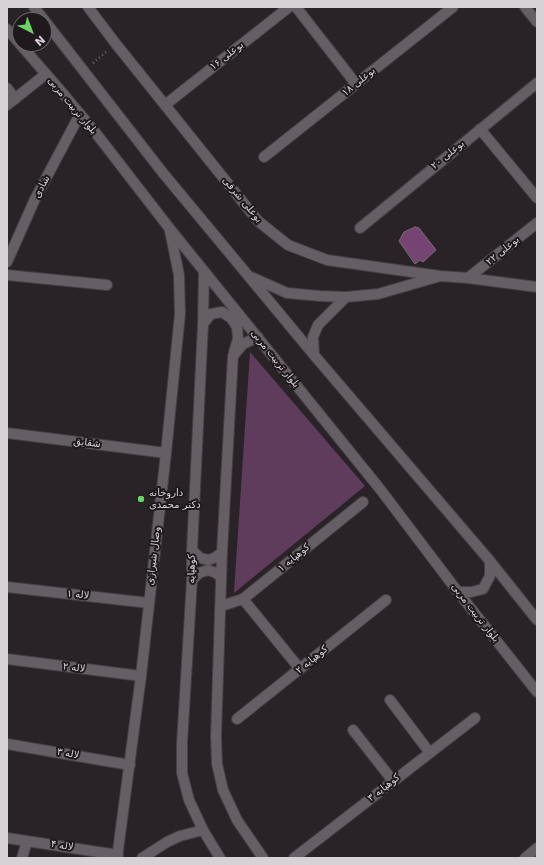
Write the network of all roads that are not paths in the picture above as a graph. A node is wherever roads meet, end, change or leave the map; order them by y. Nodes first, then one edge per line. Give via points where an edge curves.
1 (34, 7) edge
2 (88, 7) edge
3 (289, 7) edge
4 (296, 7) edge
5 (453, 7) edge
6 (525, 7) edge
7 (537, 22) edge
8 (7, 29) edge
9 (46, 74) junction
10 (537, 83) edge
11 (356, 84) junction
12 (7, 88) edge
13 (16, 99) junction
14 (7, 105) edge
15 (165, 105) junction
16 (80, 114) junction
17 (480, 129) junction
18 (264, 157) dead end
19 (537, 198) edge
20 (537, 223) edge
21 (360, 228) dead end
22 (170, 229) junction
23 (7, 262) edge
24 (204, 272) junction
25 (7, 275) edge
26 (248, 276) junction
27 (440, 276) junction
28 (468, 278) junction
29 (107, 285) dead end
30 (537, 287) edge
31 (346, 297) junction
32 (203, 324) junction
33 (258, 337) junction
34 (314, 355) junction
35 (233, 356) junction
36 (7, 433) edge
37 (166, 453) junction
38 (363, 502) dead end
39 (192, 550) junction
40 (222, 552) junction
41 (490, 561) junction
42 (221, 577) junction
43 (192, 580) junction
44 (7, 587) edge
45 (458, 592) junction
46 (243, 599) junction
47 (386, 600) dead end
48 (149, 603) junction
49 (221, 606) junction
50 (537, 620) edge
51 (7, 660) edge
52 (300, 669) junction
53 (141, 676) junction
54 (537, 692) edge
55 (390, 700) dead end
56 (475, 718) dead end
57 (237, 719) dead end
58 (353, 730) dead end
59 (7, 744) edge
60 (430, 753) junction
61 (130, 765) junction
62 (393, 781) junction
63 (203, 830) junction
64 (7, 838) edge
65 (27, 841) junction
66 (537, 848) edge
67 (118, 856) edge
68 (22, 858) edge
69 (142, 858) edge
70 (220, 858) edge
71 (263, 858) edge
72 (294, 858) edge
73 (525, 858) edge

1 - 26 street via 163,173
2 - 15 street, بوعلی شرقی
3 - 15 street, بوعلی ۱۶
4 - 11 street
5 - 11 street, بوعلی ۱۸
6 - 7 street
8 - 9 street, بلوار تربیت مربی
9 - 13 street
9 - 16 street, بلوار تربیت مربی
10 - 17 street, بوعلی ۲۰
11 - 18 street, بوعلی ۱۸
12 - 13 street
13 - 14 street
15 - 27 street, بوعلی شرقی via 258,221 288,245 327,260
16 - 22 street, بلوار تربیت مربی
16 - 23 street, شادی via 35,199
17 - 19 street
17 - 21 street, بوعلی ۲۰
20 - 28 street, بوعلی ۲۲
22 - 24 street, بلوار تربیت مربی
22 - 37 street, وصال شیرازی via 179,275 180,314
24 - 32 street, کوهپایه
24 - 33 street, بلوار تربیت مربی
25 - 29 street
26 - 31 street via 286,293
26 - 34 street
27 - 28 street, بوعلی شرقی
27 - 31 street via 378,294
28 - 30 street, بوعلی شرقی
31 - 34 street via 318,325 313,337
32 - 35 street via 211,314 222,312 231,318 237,327 238,339
32 - 39 street, کوهپایه
33 - 35 street via 244,344
33 - 45 street, بلوار تربیت مربی via 380,489
34 - 41 street
35 - 40 street
36 - 37 street, شقایق
37 - 48 street, وصال شیرازی
38 - 46 street, کوهپایه ۱
39 - 40 street via 200,558 209,560
39 - 43 street, کوهپایه
40 - 42 street
41 - 45 street via 490,576 483,589
41 - 50 street
42 - 43 street via 208,570 199,573
42 - 49 street
43 - 63 street, کوهپایه via 182,773 189,800
44 - 48 street, لاله ۱
45 - 54 street, بلوار تربیت مربی
46 - 49 street, کوهپایه ۱
46 - 52 street
47 - 52 street, کوهپایه ۲
48 - 53 street, وصال شیرازی
49 - 71 street via 217,764 223,790 237,820
51 - 53 street, لاله ۲
52 - 57 street, کوهپایه ۲
53 - 61 street, وصال شیرازی
55 - 60 street
56 - 60 street, کوهپایه ۳
58 - 62 street
59 - 61 street, لاله ۳
60 - 62 street, کوهپایه ۳
61 - 67 street, وصال شیرازی
62 - 72 street, کوهپایه ۳
63 - 69 street via 180,836
63 - 70 street, کوهپایه
64 - 65 street, لاله ۴
65 - 67 street, لاله ۴
65 - 68 street
66 - 73 street

